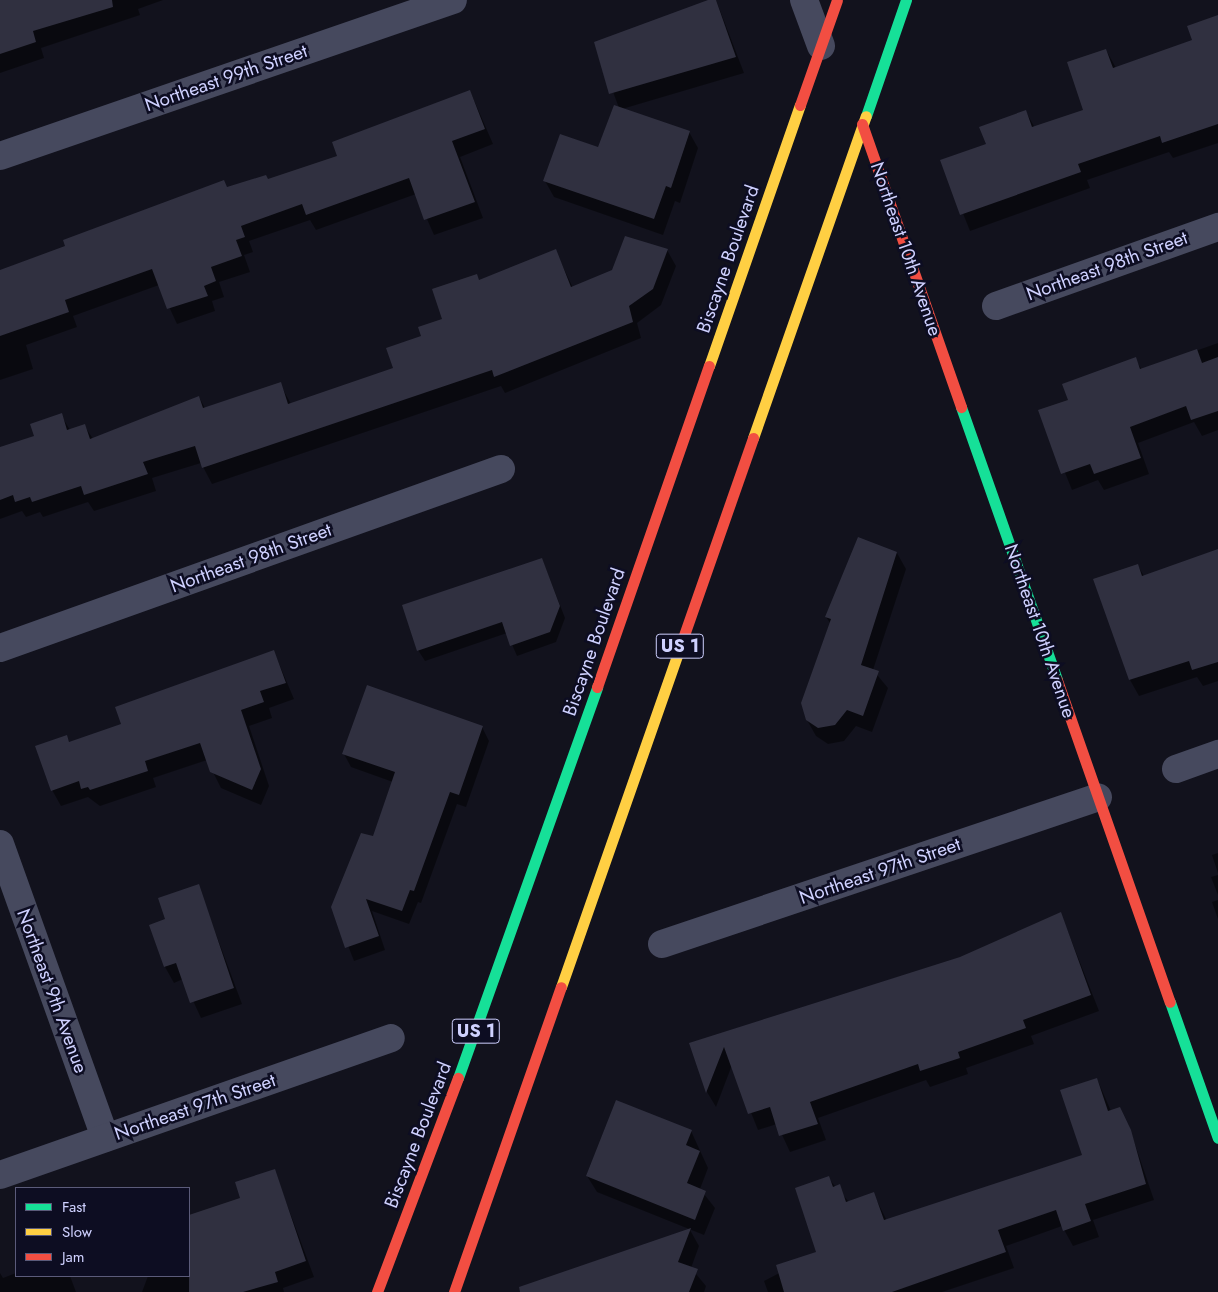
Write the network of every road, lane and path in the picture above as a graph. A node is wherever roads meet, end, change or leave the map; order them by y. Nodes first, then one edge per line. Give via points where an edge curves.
1 (453, 0) edge
2 (804, 0) edge
3 (837, 0) edge
4 (906, 0) edge
5 (821, 46) junction
6 (862, 124) junction
7 (0, 156) edge
8 (1218, 227) edge
9 (996, 306) dead end
10 (501, 468) dead end
11 (0, 648) edge
12 (1218, 754) edge
13 (1176, 769) dead end
14 (1098, 797) junction
15 (0, 844) edge
16 (662, 944) dead end
17 (391, 1038) dead end
18 (105, 1138) junction
19 (1218, 1138) edge
20 (0, 1175) edge
21 (377, 1292) edge
22 (454, 1292) edge

1 - 7 street, Northeast 99th Street
2 - 5 street
3 - 5 main road, Biscayne Boulevard / US 1
4 - 6 main road, US 1
5 - 21 main road, Biscayne Boulevard / US 1 via 488,999
6 - 14 main road, Northeast 10th Avenue
6 - 22 main road, US 1
8 - 9 street, Northeast 98th Street
10 - 11 street, Northeast 98th Street
12 - 13 street
14 - 16 street, Northeast 97th Street
14 - 19 main road, Northeast 10th Avenue
15 - 18 street, Northeast 9th Avenue
17 - 18 street, Northeast 97th Street
18 - 20 street, Northeast 97th Street

